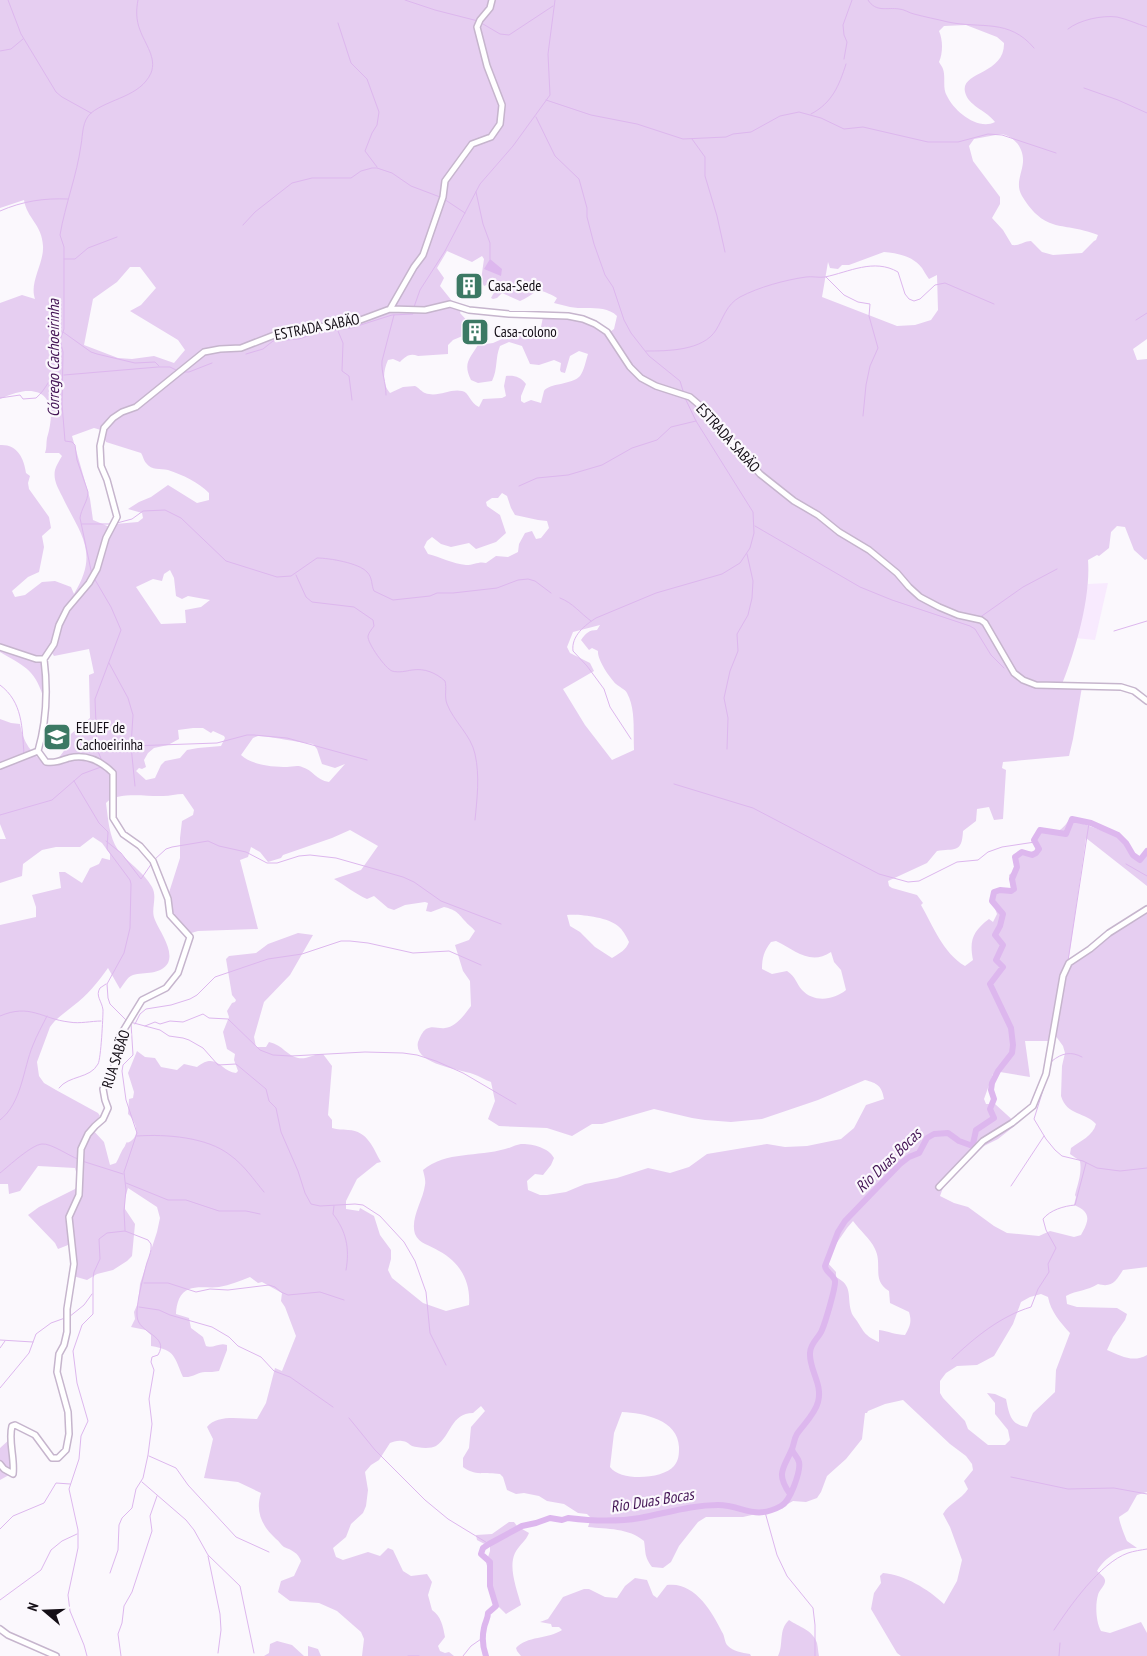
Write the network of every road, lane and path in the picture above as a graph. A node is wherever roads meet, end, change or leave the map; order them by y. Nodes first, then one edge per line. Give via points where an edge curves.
1 (492, 0) edge
2 (390, 309) junction
3 (0, 647) edge
4 (44, 658) junction
5 (1147, 701) edge
6 (38, 752) junction
7 (0, 766) edge
8 (1147, 909) edge
9 (939, 1187) dead end
10 (0, 1464) edge
11 (0, 1629) edge
12 (56, 1656) edge

1 - 2 street via 489,10 478,22 478,31 502,105 500,124 491,136 472,144 445,181 423,254
2 - 4 street, ESTRADA SABÄO via 354,322 311,327 277,334 241,348 204,352 136,407 113,418 104,428 100,446 101,466 118,517 106,538 97,569 67,609 54,644
2 - 5 street, ESTRADA SABÄO via 425,310 450,304 469,310 568,316 595,324 606,332 641,378 690,397 704,408 772,485 869,550 920,597 958,615 985,623 1014,673 1023,680 1036,685 1121,687
3 - 4 street via 36,659
4 - 6 street via 45,728
6 - 7 street
6 - 10 street, RUA SABÄO via 46,762 83,756 94,759 113,773 113,818 123,834 153,861 168,899 170,915 190,937 178,974 166,988 142,1000 120,1036 114,1067 103,1089 108,1108 81,1149 79,1196 69,1217 74,1264 67,1332 57,1372 68,1412 66,1450 58,1458 52,1458 35,1435 15,1425 10,1432 14,1474
8 - 9 street via 1068,965 1063,976 1046,1074 1032,1106 983,1141
11 - 12 street

